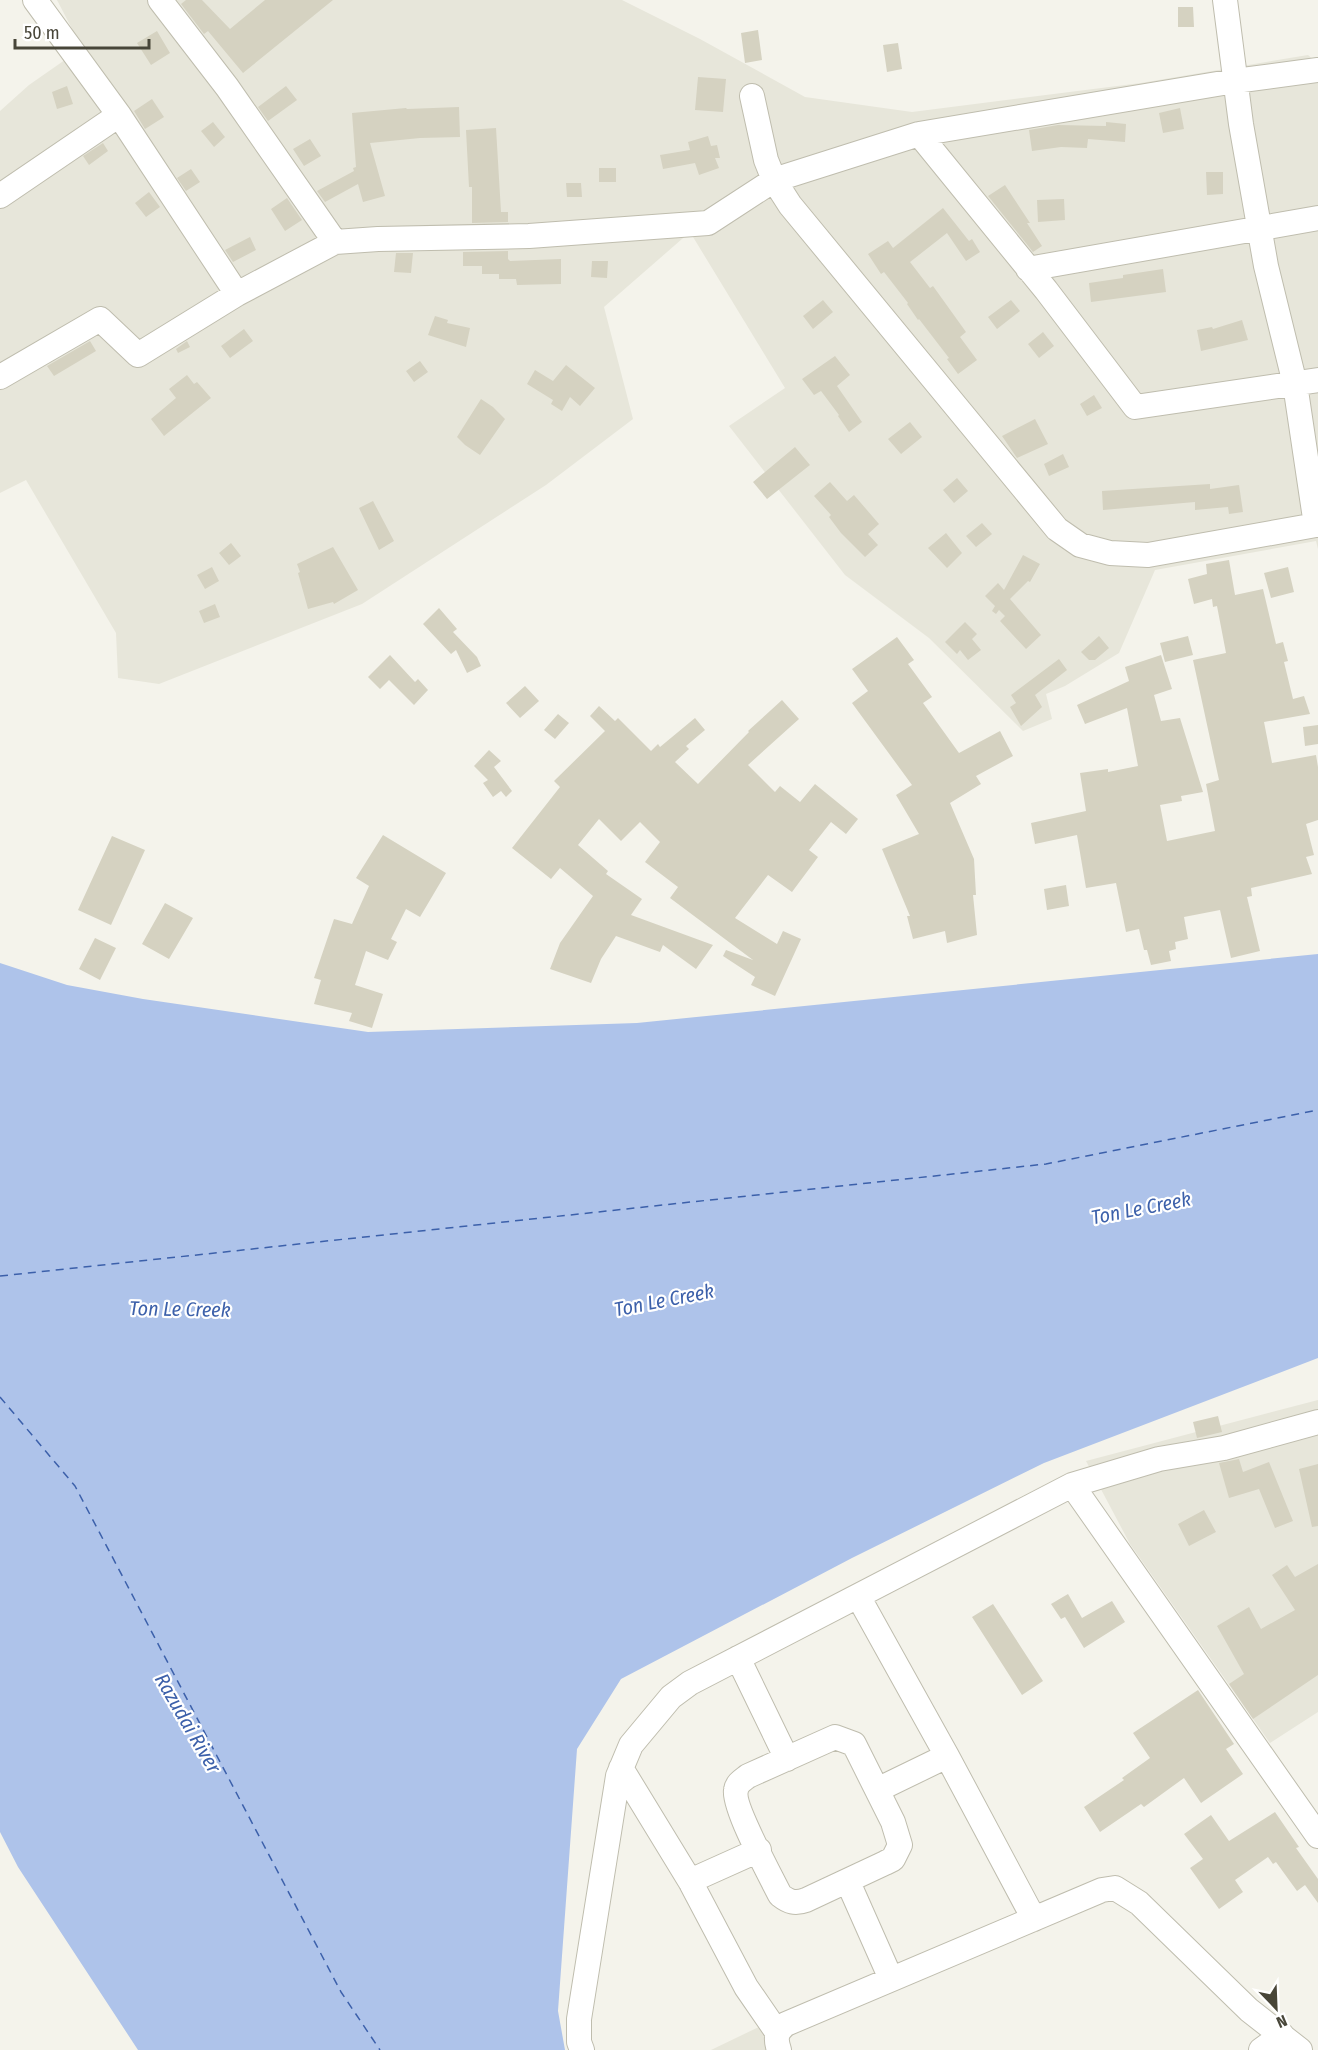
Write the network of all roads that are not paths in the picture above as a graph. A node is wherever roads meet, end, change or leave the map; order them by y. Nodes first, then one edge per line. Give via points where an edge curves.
1 (35, 0) edge
2 (160, 0) edge
3 (1225, 0) edge
4 (1318, 70) edge
5 (1235, 81) junction
6 (752, 96) dead end
7 (118, 115) junction
8 (919, 134) junction
9 (774, 180) junction
10 (0, 196) edge
11 (1318, 218) edge
12 (1260, 227) junction
13 (335, 242) junction
14 (1028, 269) junction
15 (237, 294) junction
16 (0, 377) edge
17 (1306, 382) edge
18 (1317, 525) edge
19 (1318, 1422) edge
20 (1072, 1485) junction
21 (858, 1596) junction
22 (738, 1658) junction
23 (947, 1756) junction
24 (787, 1759) junction
25 (621, 1768) junction
26 (878, 1790) junction
27 (1318, 1836) edge
28 (759, 1850) junction
29 (690, 1881) junction
30 (848, 1882) junction
31 (1034, 1919) junction
32 (891, 1979) junction
33 (778, 2041) edge
34 (1291, 2043) edge
35 (582, 2050) edge
36 (1261, 2050) edge

1 - 7 street
2 - 13 street via 227,87
3 - 5 street
4 - 5 street
5 - 8 street
5 - 12 street
6 - 9 street
7 - 10 street
7 - 15 street
8 - 9 street
8 - 14 street
9 - 13 street via 708,223 529,236
9 - 18 street via 790,205 1057,529 1080,545 1110,554 1148,555
11 - 12 street
12 - 14 street
12 - 17 street via 1266,266
13 - 15 street
14 - 17 street via 1135,407
15 - 16 street via 138,355 100,319
17 - 18 street
19 - 20 street via 1224,1448 1116,1470
20 - 21 street
20 - 27 street
21 - 22 street
21 - 23 street
22 - 24 street
22 - 25 street via 671,1697 631,1745
23 - 26 street
23 - 31 street
24 - 26 street via 835,1737 845,1740 854,1744
24 - 28 street via 748,1776 735,1791 741,1814
25 - 29 street
25 - 35 street via 613,1797 579,2019
26 - 30 street via 900,1845 893,1859
28 - 29 street
28 - 30 street via 780,1894 791,1902 806,1900
29 - 33 street
30 - 32 street
31 - 32 street
31 - 34 street via 1102,1890 1115,1888 1124,1892 1139,1902 1249,2010
32 - 33 street via 786,2024
34 - 36 street

